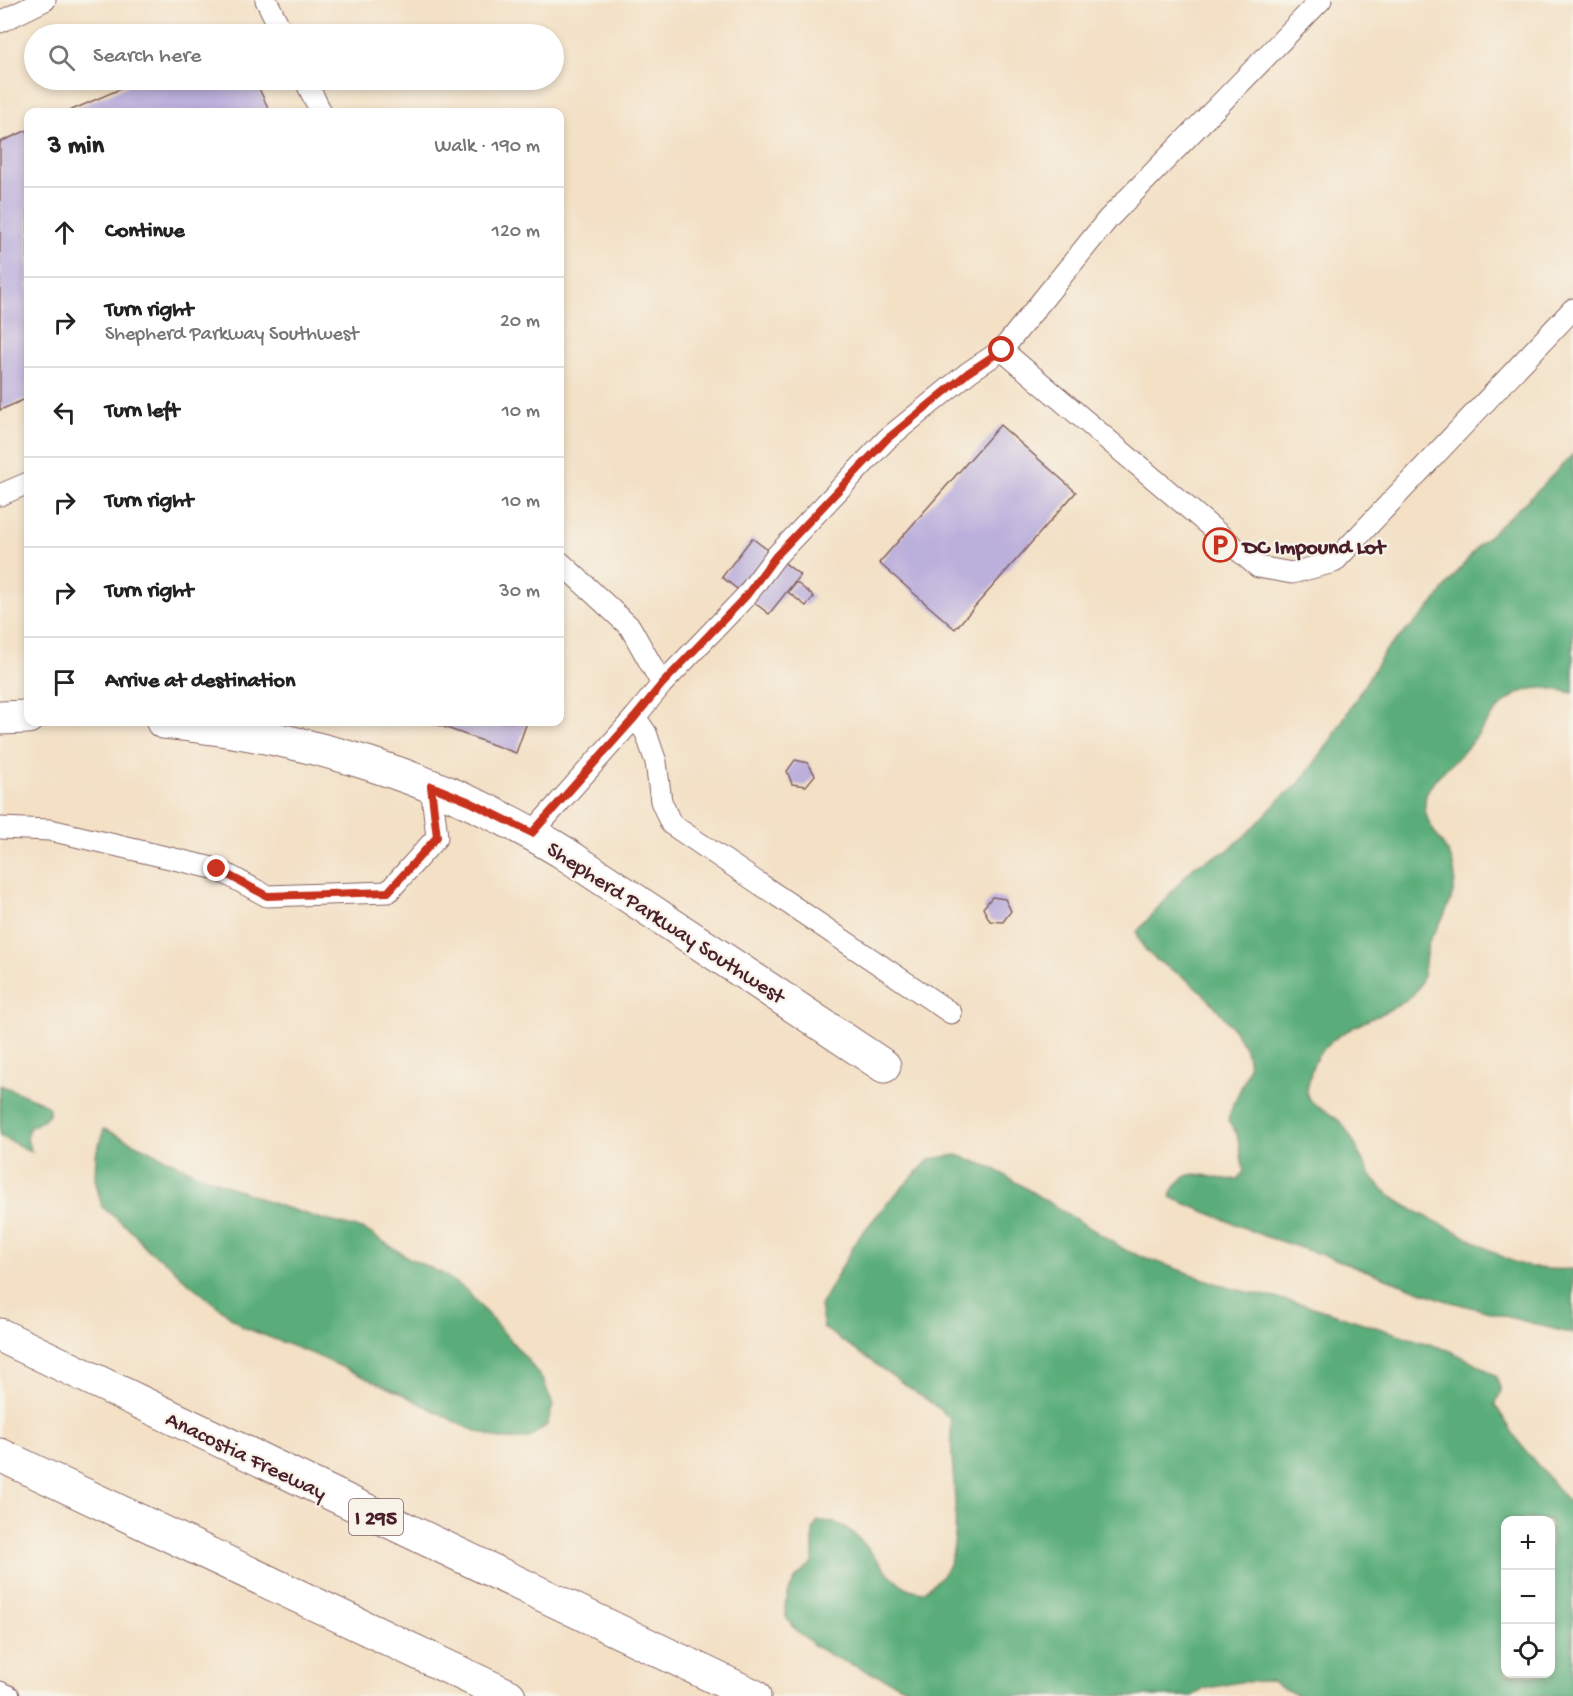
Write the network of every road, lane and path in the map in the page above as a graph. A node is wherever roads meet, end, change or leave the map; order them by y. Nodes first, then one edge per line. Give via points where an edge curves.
1 (45, 0) edge
2 (266, 0) edge
3 (1321, 0) edge
4 (0, 22) edge
5 (278, 24) edge
6 (310, 90) edge
7 (319, 108) edge
8 (1573, 309) edge
9 (1002, 350) junction
10 (24, 485) edge
11 (0, 495) edge
12 (564, 566) edge
13 (662, 684) junction
14 (24, 717) edge
15 (635, 717) junction
16 (0, 718) edge
17 (200, 726) edge
18 (431, 786) junction
19 (0, 828) edge
20 (532, 833) junction
21 (951, 1013) dead end
22 (884, 1066) dead end
23 (0, 1335) edge
24 (0, 1455) edge
25 (0, 1692) edge
26 (9, 1696) edge
27 (509, 1696) edge
28 (754, 1696) edge

1 - 4 lane
2 - 5 lane
3 - 9 lane via 1108,219
6 - 7 lane
8 - 9 lane via 1334,562 1292,573 1258,567
9 - 13 lane via 887,439
10 - 11 lane
12 - 13 lane via 630,627
13 - 15 lane
14 - 16 main road
15 - 20 lane
15 - 21 lane via 646,733 656,762 661,801 671,824
17 - 18 main road, Shepherd Parkway Southwest via 278,740 375,766
18 - 19 lane via 437,837 388,892 267,896 217,869 50,830
18 - 20 main road, Shepherd Parkway Southwest
20 - 22 main road, Shepherd Parkway Southwest
23 - 28 main road, Anacostia Freeway / I 295
24 - 27 main road
25 - 26 lane

